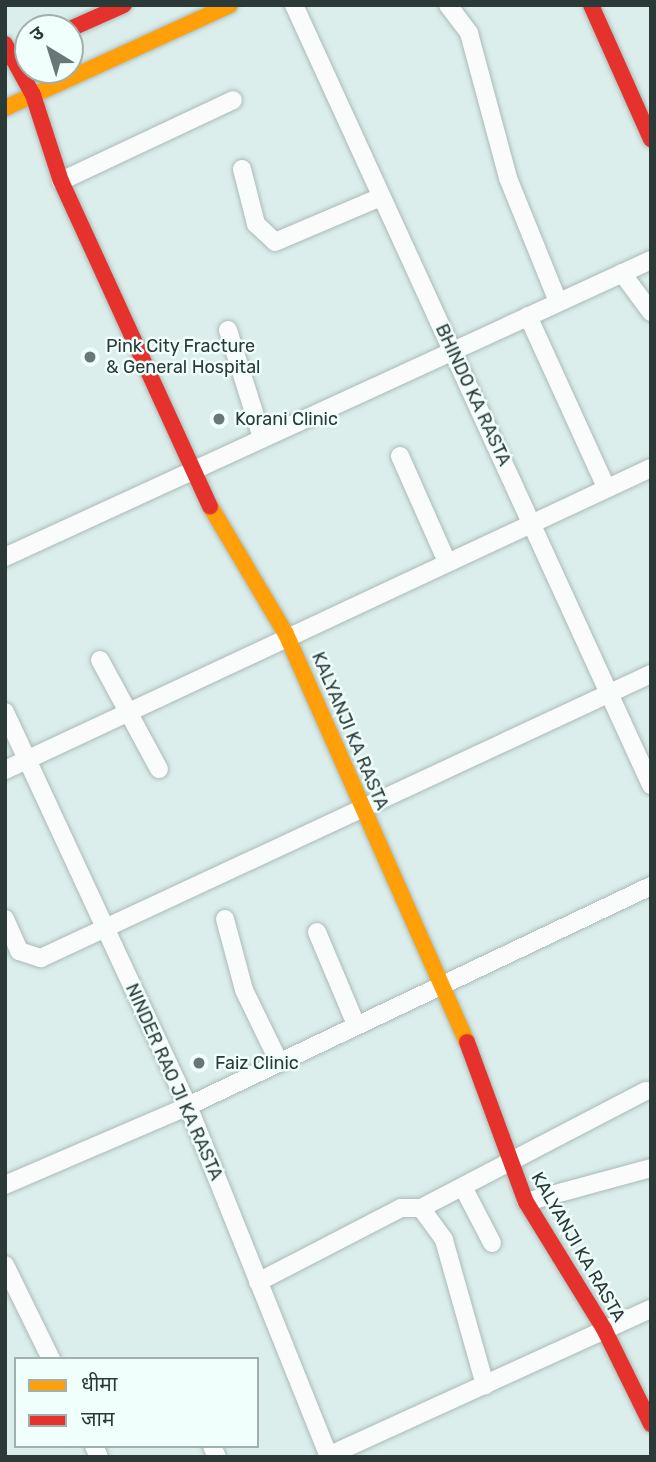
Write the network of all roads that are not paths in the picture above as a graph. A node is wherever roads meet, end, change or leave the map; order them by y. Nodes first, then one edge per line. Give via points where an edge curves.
1 (124, 5) edge
2 (230, 5) edge
3 (294, 5) edge
4 (448, 5) edge
5 (591, 5) edge
6 (84, 23) edge
7 (13, 51) edge
8 (33, 95) junction
9 (233, 100) dead end
10 (5, 108) edge
11 (651, 139) edge
12 (242, 169) dead end
13 (61, 181) junction
14 (381, 197) junction
15 (651, 260) edge
16 (622, 273) junction
17 (558, 302) junction
18 (651, 312) edge
19 (528, 316) junction
20 (228, 330) dead end
21 (452, 351) junction
22 (262, 438) junction
23 (400, 456) dead end
24 (651, 468) edge
25 (189, 471) junction
26 (607, 487) junction
27 (532, 520) junction
28 (5, 557) edge
29 (446, 560) junction
30 (286, 634) junction
31 (100, 660) dead end
32 (651, 674) edge
33 (608, 693) junction
34 (128, 711) junction
35 (5, 712) edge
36 (26, 760) junction
37 (159, 769) dead end
38 (5, 770) edge
39 (651, 785) edge
40 (363, 812) junction
41 (651, 886) edge
42 (5, 919) edge
43 (225, 919) dead end
44 (104, 928) junction
45 (317, 932) dead end
46 (444, 982) junction
47 (356, 1025) junction
48 (279, 1062) junction
49 (646, 1091) dead end
50 (188, 1106) junction
51 (508, 1163) junction
52 (651, 1168) edge
53 (5, 1185) edge
54 (463, 1187) junction
55 (526, 1202) junction
56 (421, 1208) junction
57 (492, 1243) dead end
58 (5, 1265) edge
59 (258, 1282) junction
60 (651, 1310) edge
61 (604, 1329) junction
62 (50, 1357) edge
63 (485, 1385) junction
64 (651, 1424) edge
65 (328, 1456) edge

1 - 6 street
2 - 8 street
3 - 14 street, BHINDO KA RASTA
4 - 17 street via 468,33 508,178
5 - 11 street
7 - 8 street, KALYANJI KA RASTA
8 - 10 street
8 - 13 street, KALYANJI KA RASTA
9 - 13 street
12 - 14 street via 256,224 275,242
13 - 25 street, KALYANJI KA RASTA
14 - 21 street, BHINDO KA RASTA
15 - 16 street
16 - 17 street
16 - 18 street
17 - 19 street
19 - 21 street
19 - 26 street
20 - 22 street
21 - 22 street
21 - 27 street, BHINDO KA RASTA
22 - 25 street
23 - 29 street
24 - 26 street
25 - 28 street
25 - 30 street, KALYANJI KA RASTA
26 - 27 street
27 - 29 street
27 - 33 street, BHINDO KA RASTA
29 - 30 street
30 - 34 street
30 - 40 street, KALYANJI KA RASTA
31 - 34 street
32 - 33 street
33 - 39 street, BHINDO KA RASTA
33 - 40 street
34 - 36 street
34 - 37 street
35 - 36 street, NINDER RAO JI KA RASTA
36 - 38 street
36 - 44 street, NINDER RAO JI KA RASTA
40 - 44 street
40 - 46 street, KALYANJI KA RASTA
41 - 46 street
42 - 44 street via 19,951 32,958
43 - 48 street via 244,990
44 - 50 street, NINDER RAO JI KA RASTA
45 - 47 street
46 - 47 street
46 - 51 street, KALYANJI KA RASTA
47 - 48 street
48 - 50 street
49 - 51 street
50 - 53 street
50 - 59 street, NINDER RAO JI KA RASTA
51 - 54 street
51 - 55 street, KALYANJI KA RASTA
52 - 55 street
54 - 56 street
54 - 57 street
55 - 61 street, KALYANJI KA RASTA
56 - 59 street via 401,1208
56 - 63 street via 444,1240
58 - 62 street
59 - 65 street, NINDER RAO JI KA RASTA
60 - 61 street
61 - 63 street
61 - 64 street, KALYANJI KA RASTA
63 - 65 street

